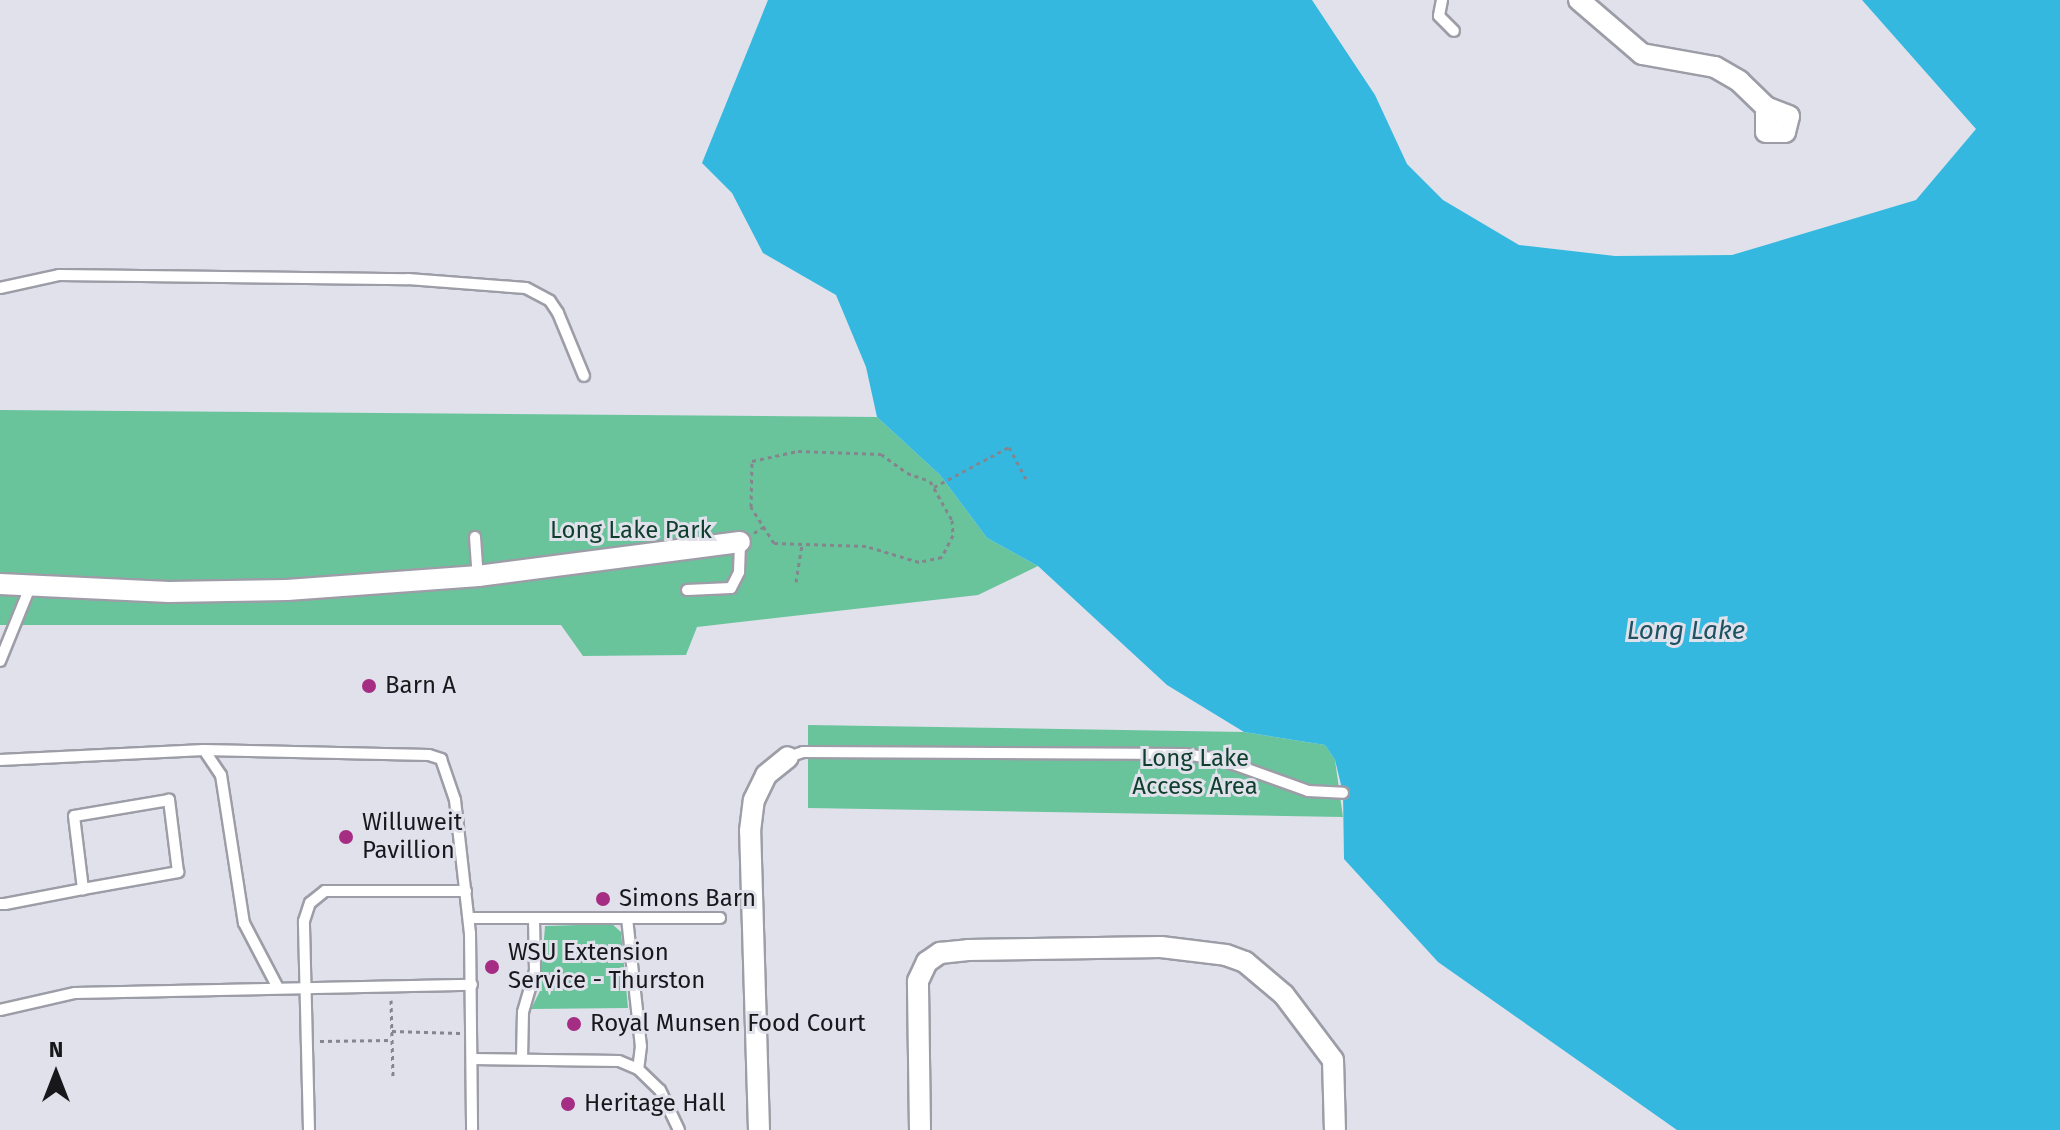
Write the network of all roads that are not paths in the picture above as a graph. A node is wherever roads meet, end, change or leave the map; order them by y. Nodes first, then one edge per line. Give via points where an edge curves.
1 (1442, 0) edge
2 (1579, 0) edge
3 (1454, 31) dead end
4 (1766, 107) dead end
5 (0, 288) edge
6 (584, 376) dead end
7 (475, 537) dead end
8 (740, 542) joint
9 (478, 576) junction
10 (0, 584) edge
11 (30, 587) junction
12 (687, 590) dead end
13 (0, 661) edge
14 (204, 750) junction
15 (788, 757) joint
16 (0, 760) edge
17 (1343, 793) dead end
18 (83, 889) junction
19 (466, 891) junction
20 (0, 904) edge
21 (469, 918) junction
22 (534, 918) junction
23 (627, 918) junction
24 (720, 918) dead end
25 (472, 985) junction
26 (277, 986) junction
27 (308, 987) junction
28 (0, 1010) edge
29 (472, 1059) junction
30 (522, 1059) junction
31 (638, 1069) junction
32 (309, 1130) edge
33 (472, 1130) edge
34 (679, 1130) edge
35 (759, 1130) edge
36 (920, 1130) edge
37 (1335, 1130) edge

1 - 3 lane via 1439,16
2 - 4 street via 1642,54 1715,67
5 - 6 lane via 59,275 408,279 526,288 550,301 558,313
7 - 9 lane
8 - 9 street
8 - 12 lane via 739,572 731,588
9 - 11 street via 287,590
10 - 11 street
11 - 13 lane
14 - 16 lane
14 - 19 lane via 441,759 455,800
14 - 26 lane via 223,784 244,923
15 - 17 lane via 803,752 1185,754 1222,760 1308,791
15 - 35 street via 766,775 754,800 750,831
18 - 18 lane via 178,872 169,800 74,816
18 - 20 lane
19 - 21 lane
19 - 27 lane via 325,891 310,903 304,921
21 - 22 lane
21 - 25 lane
22 - 23 lane
22 - 30 lane via 535,971 523,1012
23 - 24 lane
23 - 31 lane via 641,1046
25 - 27 lane
25 - 29 lane
26 - 27 lane
26 - 28 lane via 75,993
27 - 32 lane
29 - 30 lane
29 - 33 lane
30 - 31 lane via 619,1061
31 - 34 lane via 672,1107
36 - 37 street via 918,981 927,962 940,953 968,950 1161,947 1245,962 1284,995 1333,1060

